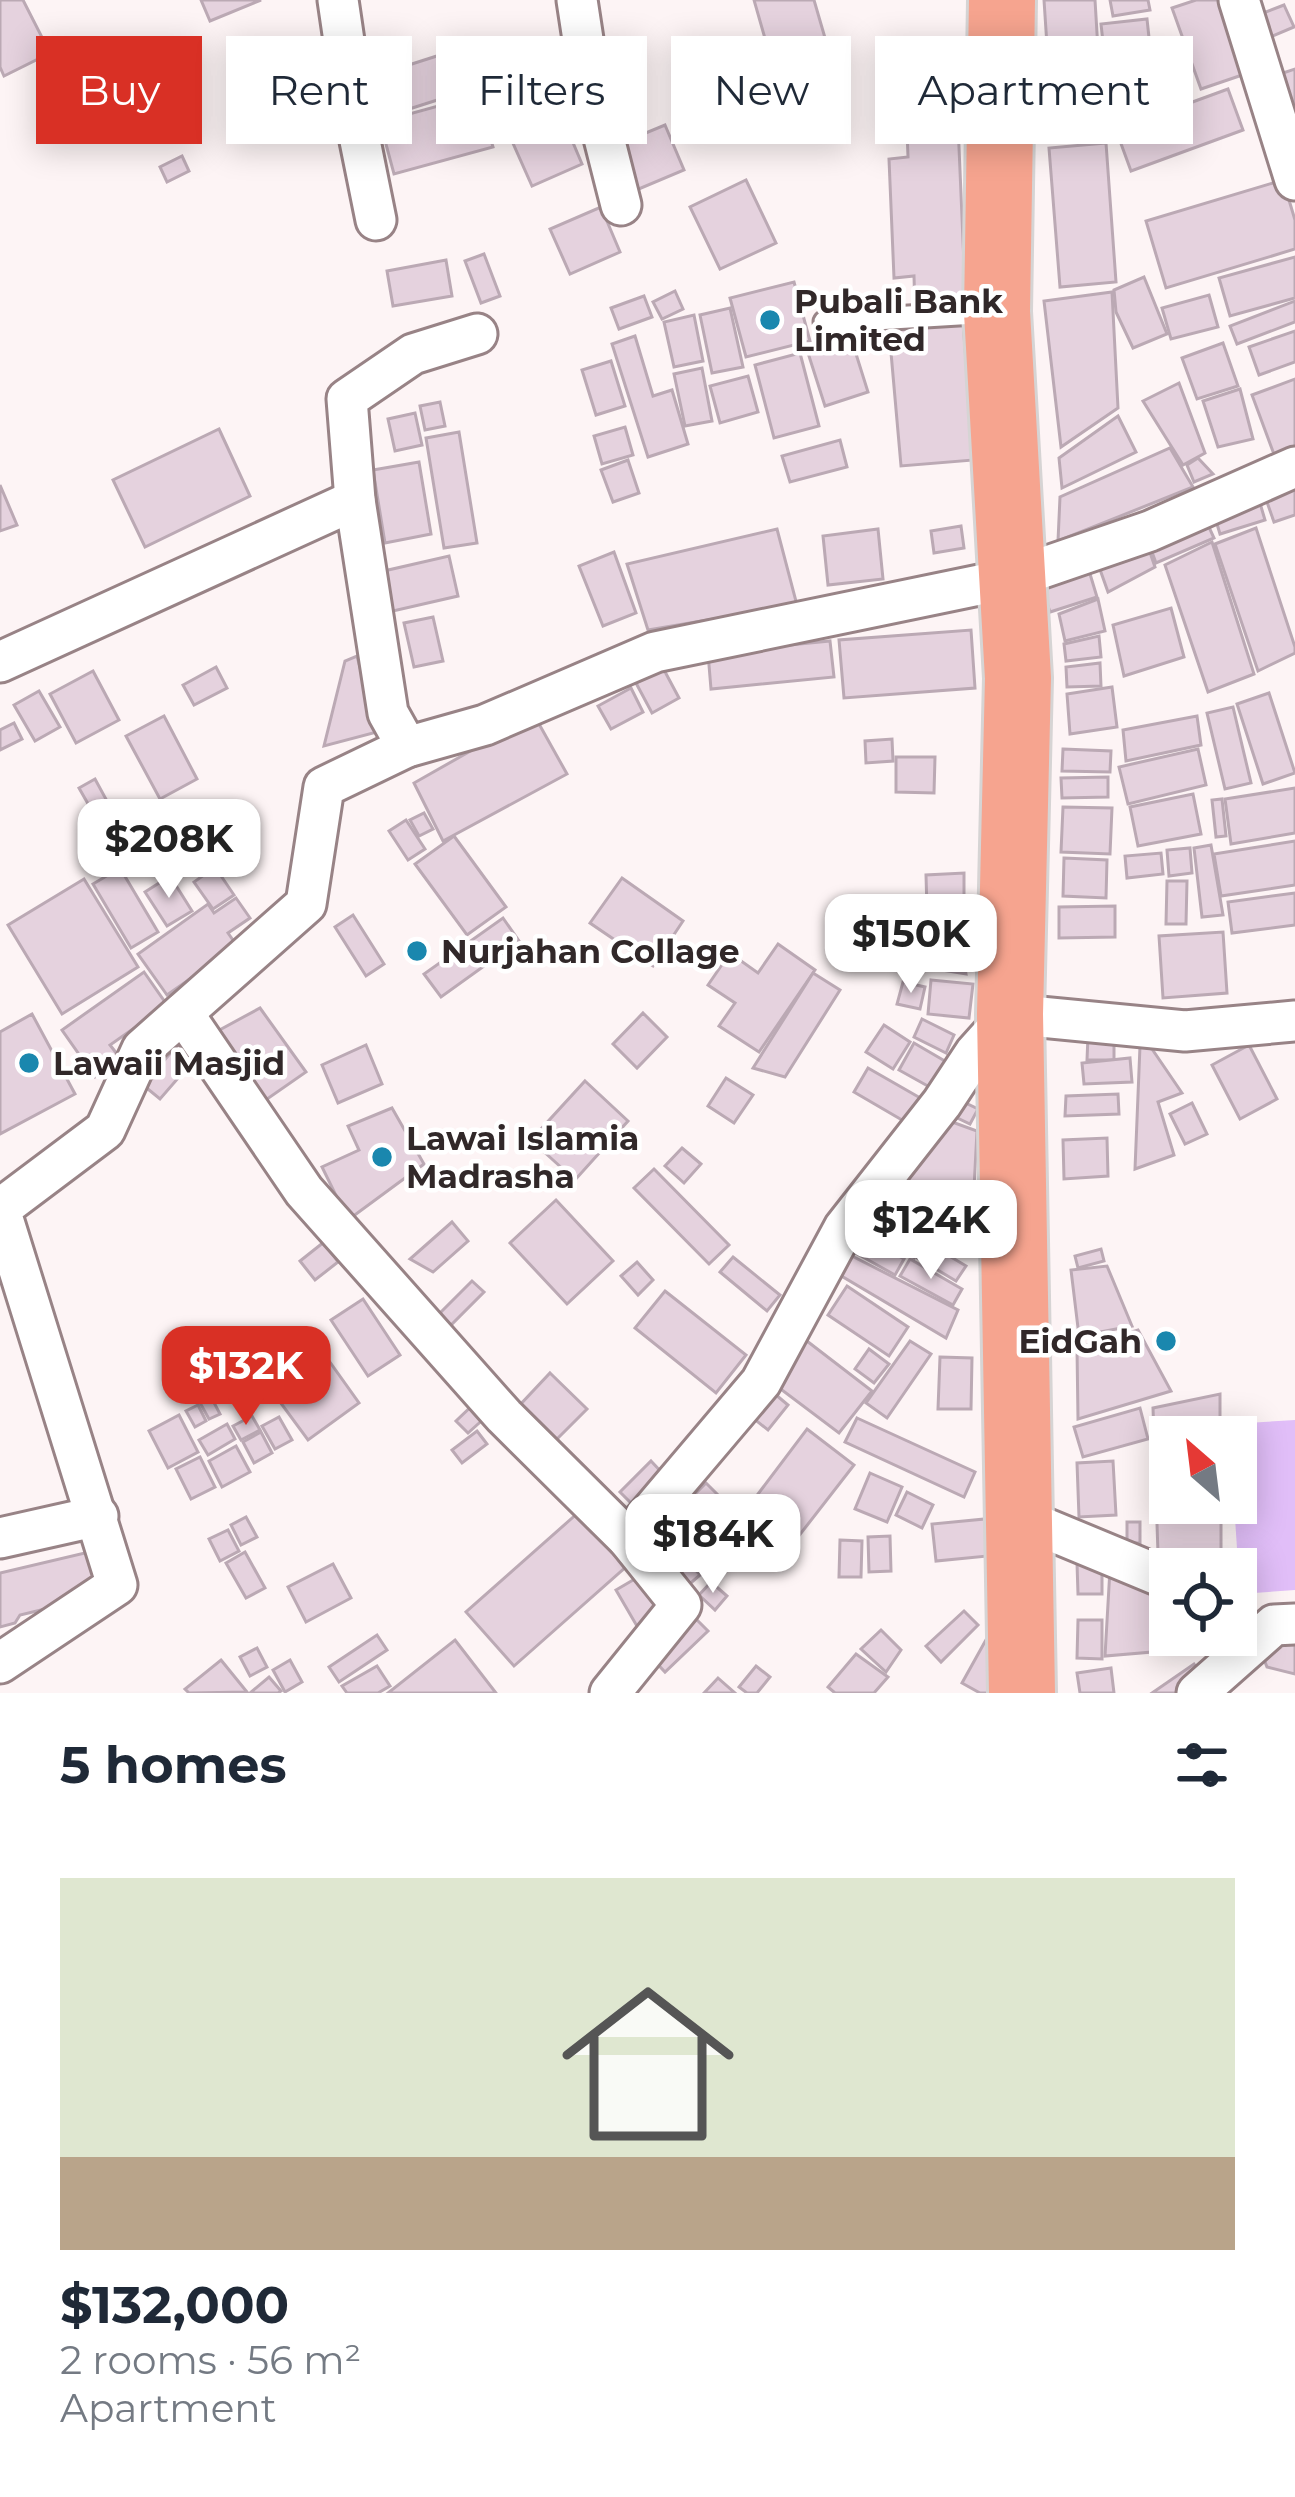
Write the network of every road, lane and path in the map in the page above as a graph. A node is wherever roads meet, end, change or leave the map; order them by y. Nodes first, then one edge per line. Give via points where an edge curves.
1 (338, 0) edge
2 (577, 0) edge
3 (1002, 0) edge
4 (1239, 0) edge
5 (1295, 180) edge
6 (621, 205) dead end
7 (376, 220) dead end
8 (997, 312) junction
9 (825, 322) dead end
10 (477, 334) dead end
11 (1295, 467) edge
12 (355, 500) junction
13 (1013, 578) junction
14 (0, 662) edge
15 (407, 747) junction
16 (183, 1013) junction
17 (1010, 1014) junction
18 (1295, 1021) edge
19 (0, 1209) edge
20 (98, 1516) junction
21 (1018, 1517) junction
22 (0, 1538) edge
23 (628, 1539) junction
24 (1149, 1571) edge
25 (1268, 1622) edge
26 (0, 1663) edge
27 (610, 1693) edge
28 (1022, 1693) edge
29 (1197, 1693) edge

1 - 7 street
2 - 6 street
3 - 8 highway
4 - 5 street
8 - 9 lane
8 - 13 highway
10 - 12 street via 413,354 347,399
11 - 13 street via 1150,531
12 - 14 street
12 - 15 street via 388,713
13 - 15 street via 655,652 484,725
13 - 17 highway
15 - 16 street via 324,788 307,904
16 - 19 street via 142,1049 105,1130
16 - 23 street via 304,1191 504,1416
17 - 18 street via 1185,1030
17 - 21 highway
17 - 23 street via 844,1228 761,1382
19 - 20 street
20 - 22 street
20 - 26 street via 117,1585
21 - 24 street
21 - 28 highway
23 - 27 street via 681,1605
25 - 29 street

